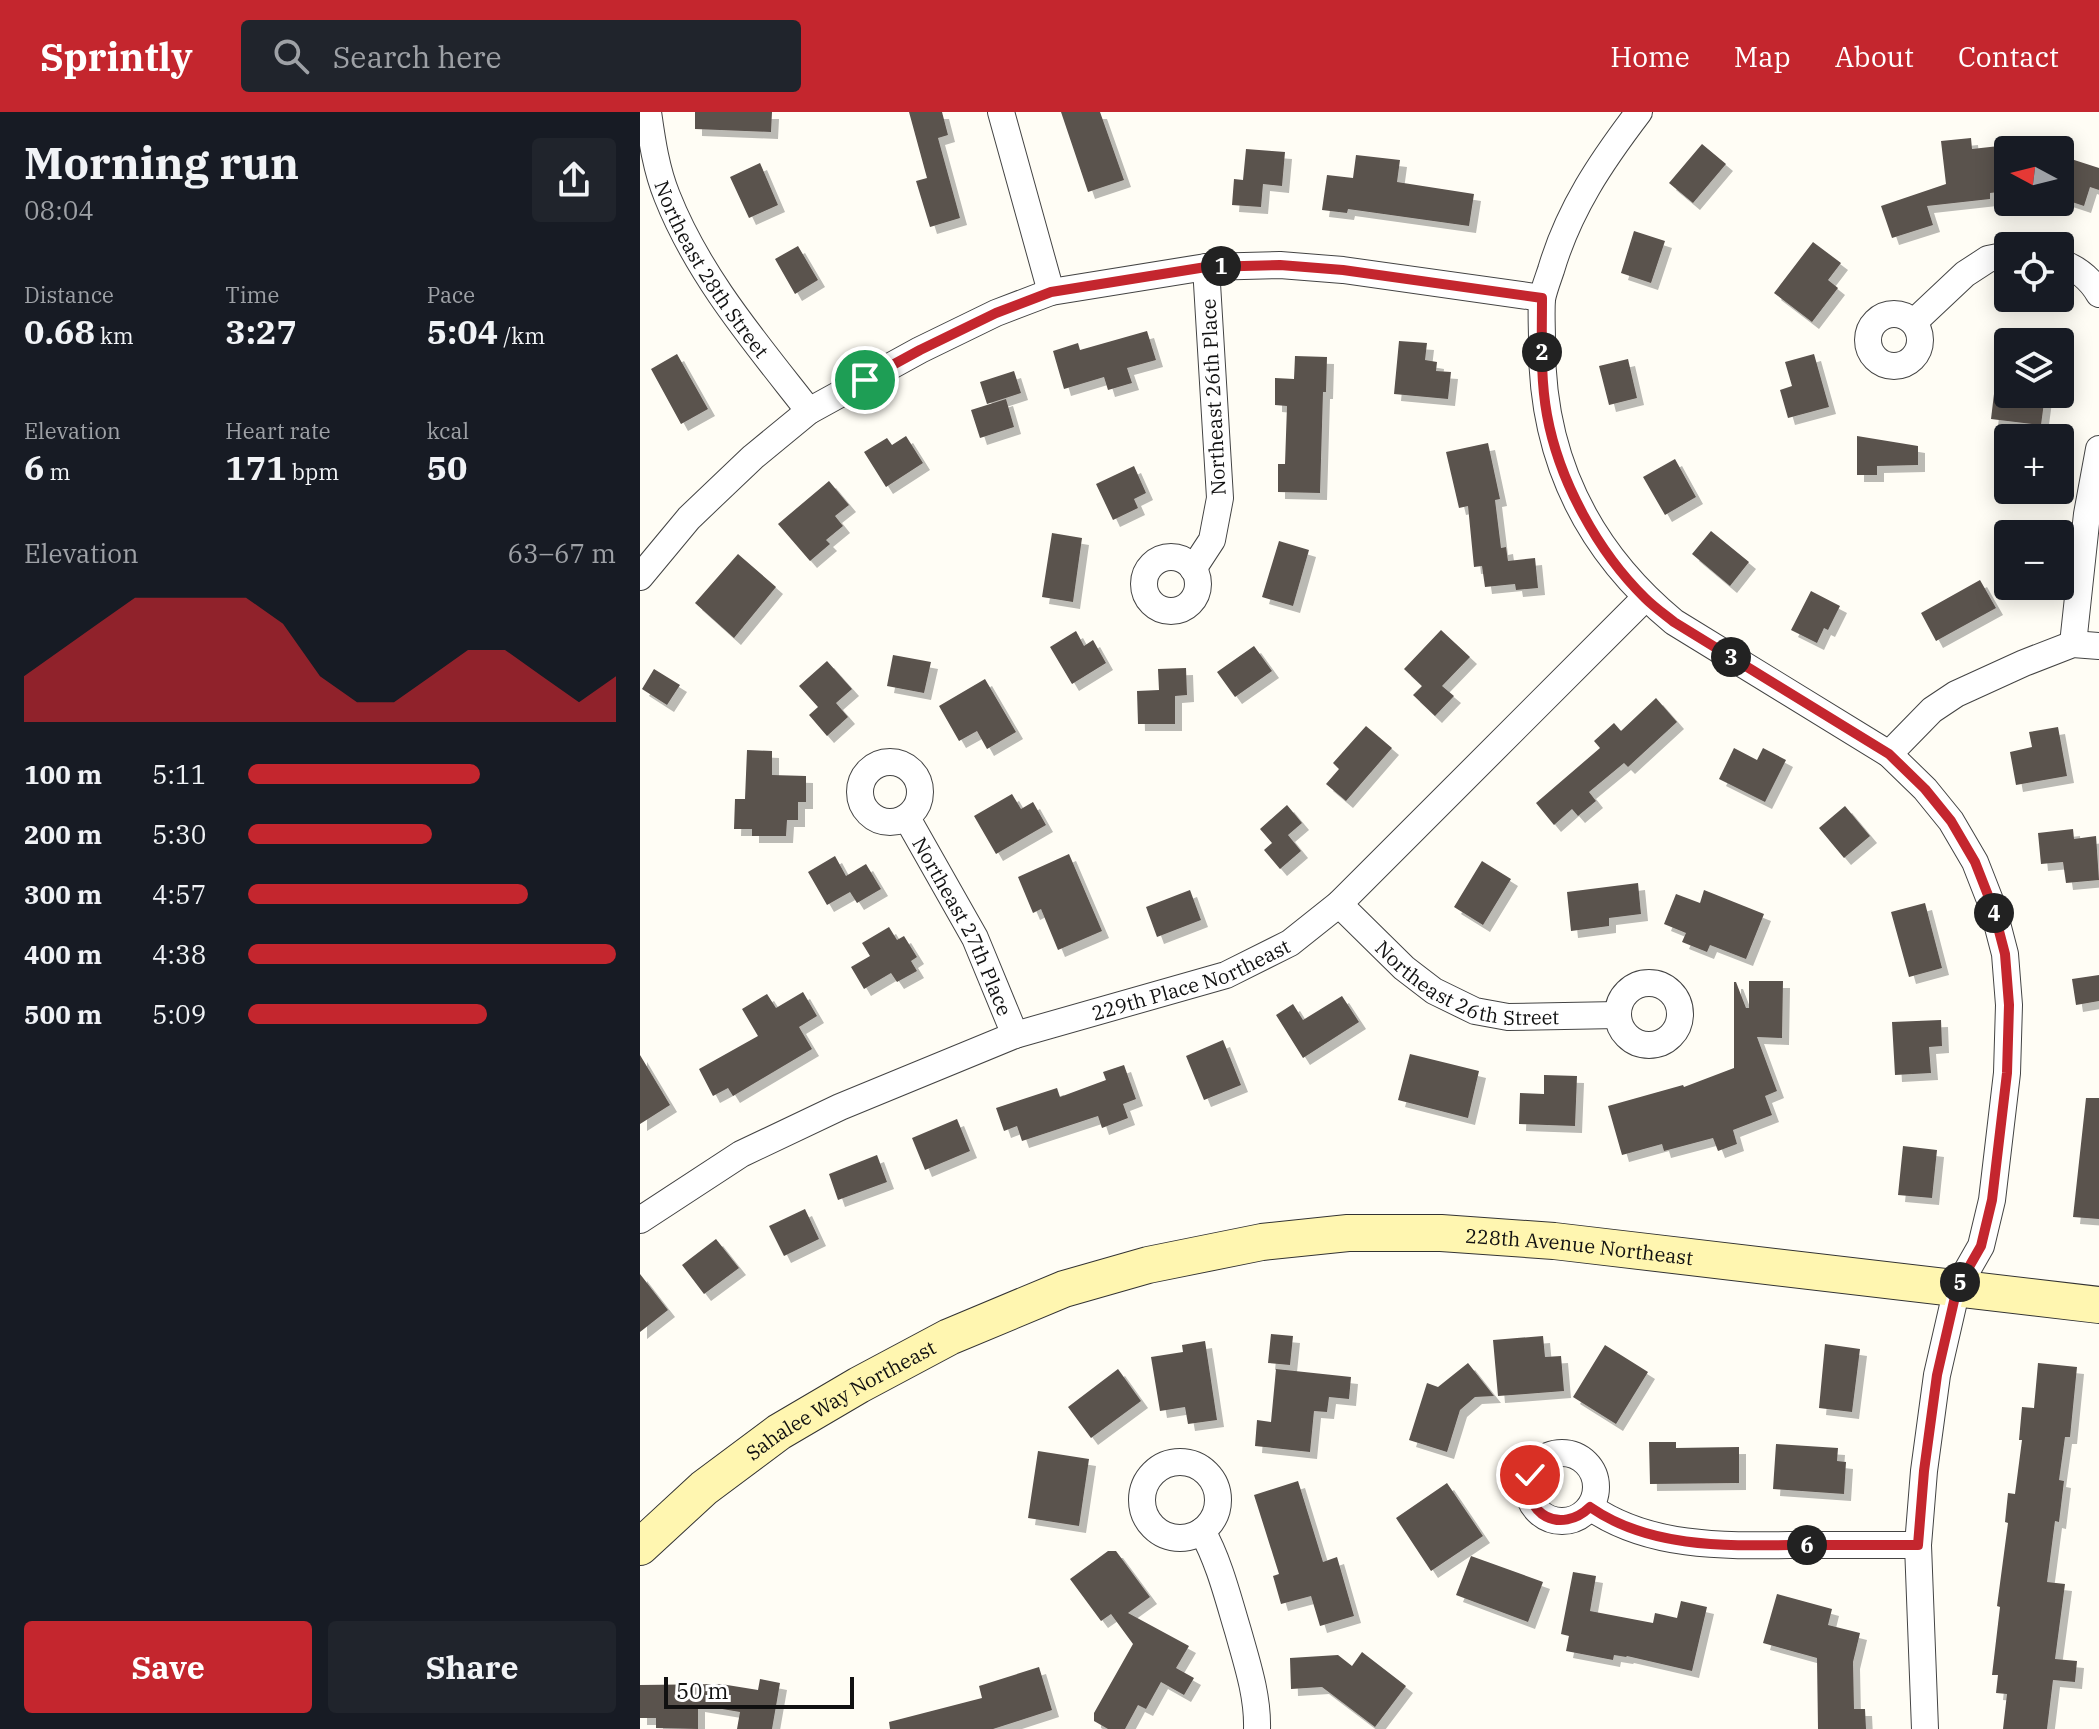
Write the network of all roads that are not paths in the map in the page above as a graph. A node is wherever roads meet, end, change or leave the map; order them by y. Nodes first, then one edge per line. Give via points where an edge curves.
1 (648, 112) edge
2 (1001, 112) edge
3 (1639, 112) edge
4 (1994, 258) edge
5 (1206, 267) junction
6 (2074, 268) edge
7 (1051, 292) junction
8 (2099, 294) edge
9 (1542, 298) junction
10 (1914, 322) dead end
11 (809, 411) junction
12 (2099, 449) edge
13 (1193, 569) dead end
14 (640, 577) edge
15 (1645, 598) junction
16 (2086, 645) edge
17 (1889, 754) junction
18 (907, 818) dead end
19 (1339, 904) junction
20 (1618, 1015) dead end
21 (1015, 1035) junction
22 (640, 1220) edge
23 (1957, 1288) junction
24 (1064, 1289) joint
25 (2099, 1305) edge
26 (1590, 1507) dead end
27 (1202, 1531) dead end
28 (1918, 1545) junction
29 (640, 1547) edge
30 (1257, 1729) edge
31 (1925, 1729) edge

1 - 11 street, Northeast 28th Street via 666,193 688,244 723,300
2 - 7 street
3 - 9 street via 1580,197
4 - 10 street via 1965,274
5 - 7 street
5 - 9 street via 1343,270
5 - 13 street, Northeast 26th Place via 1220,498 1212,540
6 - 8 street
7 - 11 street via 920,350
9 - 15 street via 1547,415 1559,465 1608,554
11 - 14 street via 699,508
12 - 16 street via 2087,514
15 - 17 street via 1674,622
15 - 19 street, 229th Place Northeast
16 - 17 street via 2024,663 1956,694 1932,710
17 - 23 street via 1951,821 1975,862 2005,954 2007,1073 1992,1200 1981,1246
18 - 21 street, Northeast 27th Place via 975,938
19 - 20 street, Northeast 26th Street via 1404,968 1434,991 1475,1011 1508,1017
19 - 21 street, 229th Place Northeast via 1290,943 1226,975
21 - 22 street, 229th Place Northeast via 741,1154
23 - 24 main road, 228th Avenue Northeast via 1569,1243 1441,1233 1348,1233 1262,1242
23 - 25 main road, 228th Avenue Northeast
23 - 28 street via 1937,1375
24 - 29 main road, Sahalee Way Northeast via 949,1337 779,1432 704,1488
26 - 28 street via 1641,1532 1723,1546
27 - 30 street via 1227,1593 1250,1676
28 - 31 street

